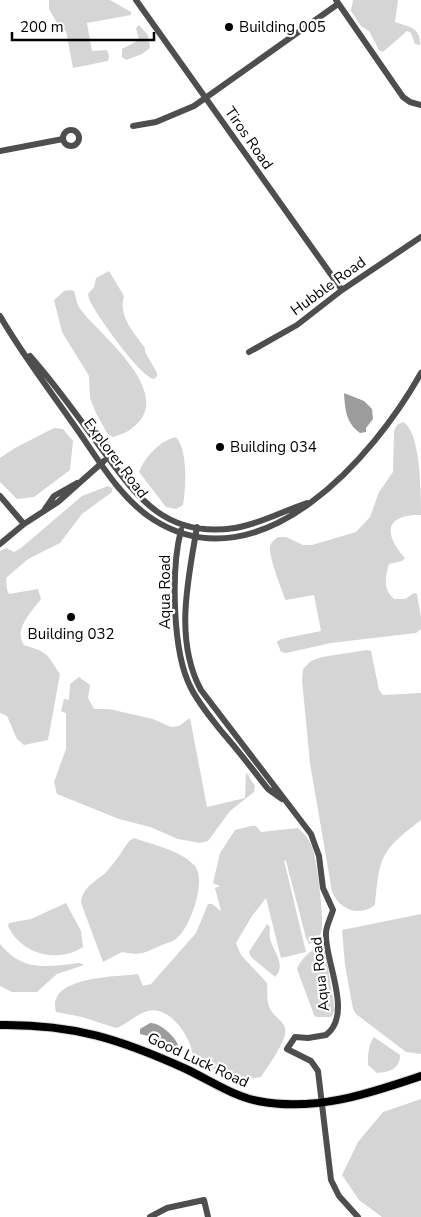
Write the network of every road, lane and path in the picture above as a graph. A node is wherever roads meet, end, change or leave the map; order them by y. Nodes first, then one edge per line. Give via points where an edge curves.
1 (136, 0) edge
2 (337, 2) edge
3 (205, 98) junction
4 (421, 105) edge
5 (133, 126) dead end
6 (63, 139) dead end
7 (0, 150) edge
8 (421, 237) edge
9 (342, 290) junction
10 (0, 316) edge
11 (16, 340) junction
12 (249, 352) dead end
13 (421, 372) edge
14 (108, 458) junction
15 (101, 463) junction
16 (0, 496) edge
17 (313, 501) junction
18 (24, 524) junction
19 (182, 525) junction
20 (197, 527) junction
21 (180, 532) junction
22 (196, 536) junction
23 (0, 544) edge
24 (286, 803) junction
25 (0, 1025) edge
26 (421, 1076) edge
27 (323, 1103) junction
28 (150, 1217) edge
29 (208, 1217) edge
30 (358, 1217) edge

1 - 3 street, Tiros Road
2 - 3 street
2 - 4 street via 403,96
3 - 5 street via 179,114
3 - 9 street, Tiros Road
6 - 7 street
8 - 9 street, Hubble Road
9 - 12 street, Hubble Road via 297,325
10 - 11 street, Explorer Road
11 - 14 street, Explorer Road via 56,386
11 - 15 street, Explorer Road
13 - 17 street, Explorer Road via 363,455 333,486
14 - 15 street
14 - 19 street, Explorer Road via 141,500 158,514
15 - 18 street via 58,502
15 - 21 street, Explorer Road via 134,504 154,520
16 - 18 street
17 - 20 street, Explorer Road via 244,526
17 - 22 street, Explorer Road via 294,515 247,534 222,538
18 - 23 street
19 - 20 street, Explorer Road
19 - 21 street, Aqua Road
20 - 22 street, Aqua Road
21 - 22 street, Explorer Road
21 - 24 street, Aqua Road via 176,600 179,652 186,678 200,703 268,789
22 - 24 street, Aqua Road via 187,575 186,598 186,642 191,667 201,690
24 - 27 street, Aqua Road via 316,843 323,888 333,910 326,932 338,1003 335,1023 326,1034 295,1037 287,1049 311,1061 318,1071
25 - 27 main road, Good Luck Road via 36,1025 85,1031 130,1045 244,1098 283,1104
26 - 27 main road, Good Luck Road via 360,1096
27 - 30 street via 331,1180 339,1196
28 - 29 street via 167,1208 204,1200

